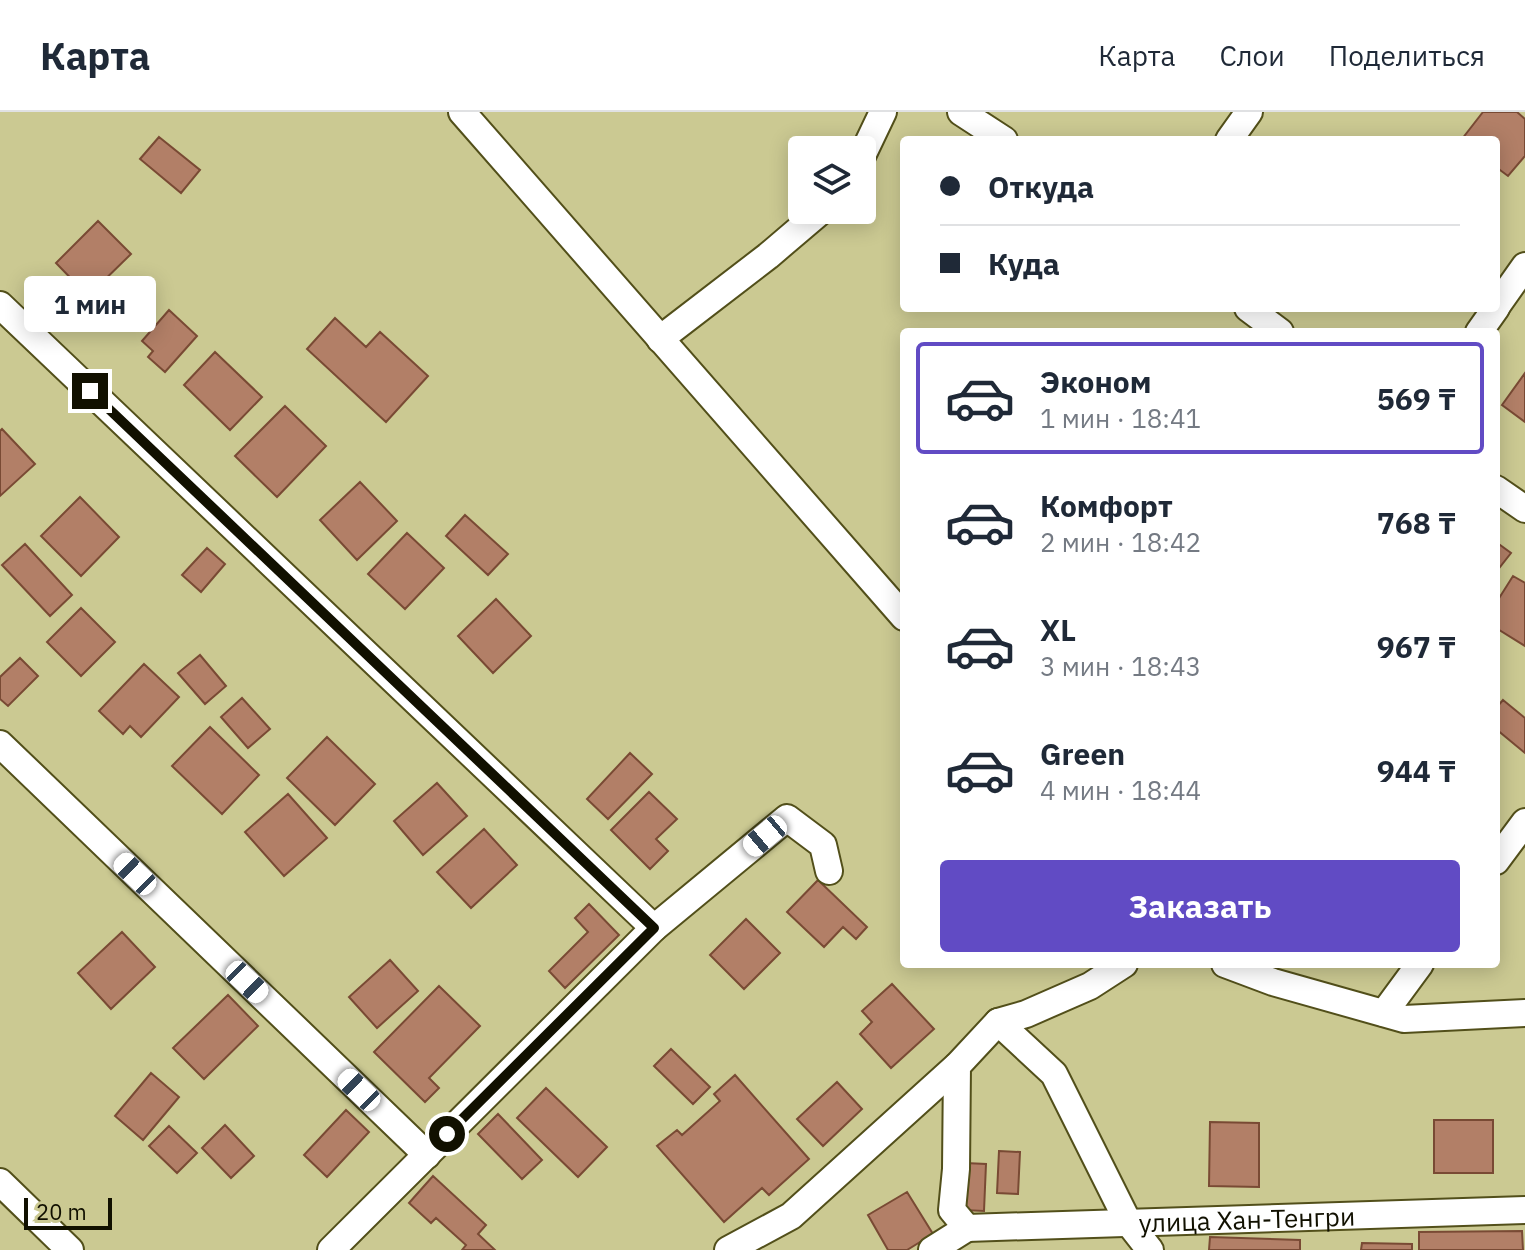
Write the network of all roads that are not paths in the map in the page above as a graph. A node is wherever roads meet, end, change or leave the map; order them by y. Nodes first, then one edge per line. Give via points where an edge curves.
1 (462, 112) edge
2 (883, 112) edge
3 (961, 112) edge
4 (1249, 112) edge
5 (872, 136) edge
6 (998, 136) edge
7 (1232, 136) edge
8 (806, 224) edge
9 (1525, 266) edge
10 (1500, 302) edge
11 (0, 305) edge
12 (1253, 312) edge
13 (1275, 328) edge
14 (660, 339) junction
15 (1500, 492) edge
16 (1525, 509) edge
17 (900, 612) edge
18 (0, 744) edge
19 (1525, 822) edge
20 (1500, 856) edge
21 (829, 871) dead end
22 (654, 928) junction
23 (1118, 968) edge
24 (1236, 968) edge
25 (1417, 968) edge
26 (1384, 1013) junction
27 (1525, 1013) edge
28 (998, 1022) junction
29 (957, 1066) junction
30 (427, 1155) junction
31 (0, 1182) edge
32 (1525, 1210) edge
33 (1128, 1222) junction
34 (967, 1228) junction
35 (70, 1250) edge
36 (331, 1250) edge
37 (728, 1250) edge
38 (932, 1250) edge
39 (1150, 1250) edge

1 - 14 street
2 - 5 street
3 - 6 street
4 - 7 street
8 - 14 street
9 - 10 street
11 - 22 street
12 - 13 street
14 - 17 street
15 - 16 street
18 - 30 street
19 - 20 street
21 - 22 street via 823,845 787,818
22 - 30 street
23 - 28 street via 1090,986
24 - 26 street
25 - 26 street
26 - 27 street via 1404,1019
28 - 29 street
28 - 33 street via 1054,1074
29 - 34 street via 952,1210
29 - 37 street via 791,1216
30 - 36 street
31 - 35 street
32 - 33 street, улица Хан-Тенгри
33 - 34 street, улица Хан-Тенгри
33 - 39 street
34 - 38 street

